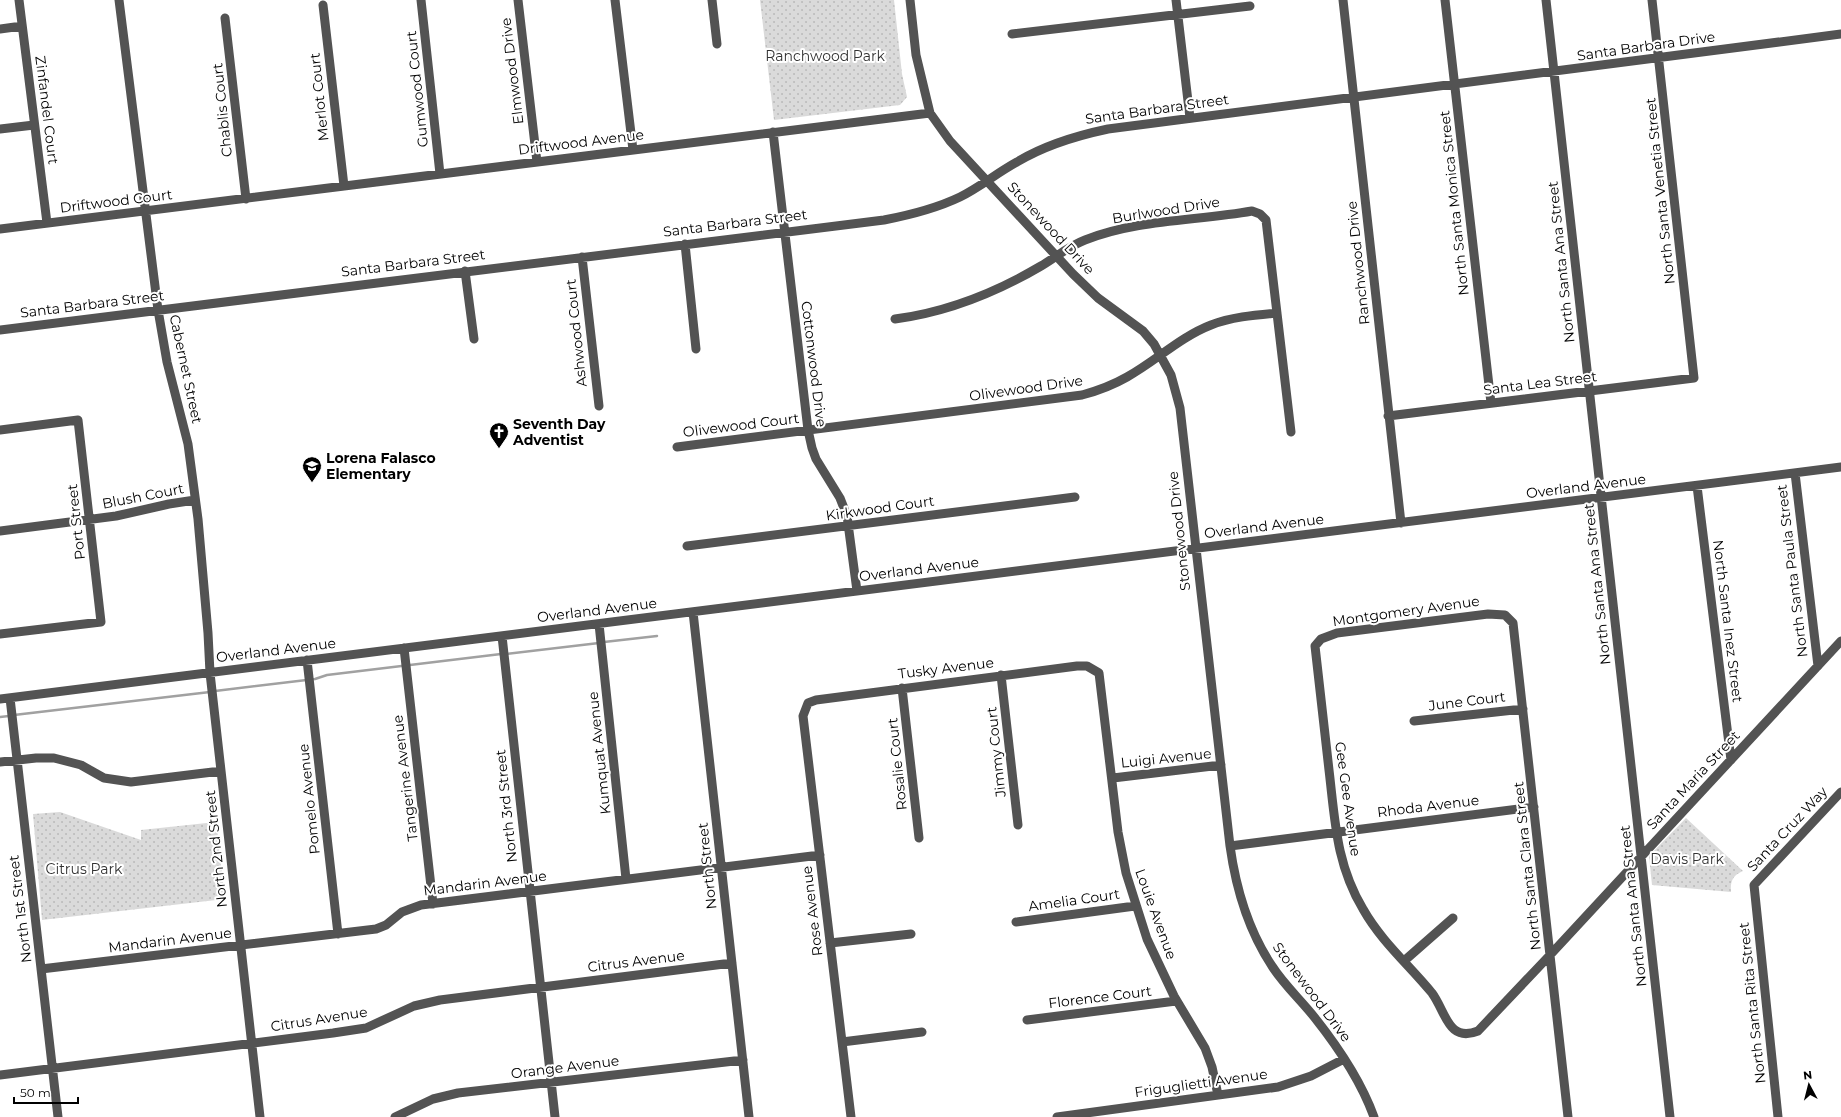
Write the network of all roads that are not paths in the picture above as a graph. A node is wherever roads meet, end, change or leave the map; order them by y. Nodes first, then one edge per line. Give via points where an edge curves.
1 (19, 0) edge
2 (119, 0) edge
3 (421, 0) edge
4 (518, 0) edge
5 (615, 0) edge
6 (712, 0) edge
7 (910, 0) edge
8 (1176, 0) edge
9 (1343, 0) edge
10 (1446, 0) edge
11 (1546, 0) edge
12 (1652, 0) edge
13 (323, 5) dead end
14 (1250, 6) dead end
15 (1178, 14) junction
16 (225, 18) dead end
17 (22, 26) junction
18 (0, 29) edge
19 (1012, 34) dead end
20 (1841, 34) edge
21 (717, 44) dead end
22 (1659, 59) junction
23 (1554, 72) junction
24 (1455, 85) junction
25 (1354, 98) junction
26 (930, 113) junction
27 (1190, 118) junction
28 (34, 125) junction
29 (0, 129) edge
30 (773, 132) junction
31 (633, 150) junction
32 (537, 162) junction
33 (440, 174) junction
34 (986, 180) junction
35 (344, 186) junction
36 (241, 199) junction
37 (146, 211) junction
38 (47, 224) junction
39 (0, 229) edge
40 (783, 231) junction
41 (685, 244) junction
42 (582, 256) junction
43 (1056, 256) junction
44 (466, 271) junction
45 (158, 310) junction
46 (1277, 313) junction
47 (895, 320) dead end
48 (0, 330) edge
49 (474, 339) dead end
50 (696, 349) dead end
51 (1161, 354) junction
52 (1694, 378) joint
53 (1590, 391) junction
54 (1491, 403) junction
55 (599, 406) dead end
56 (1388, 416) junction
57 (0, 430) edge
58 (808, 430) junction
59 (1292, 432) dead end
60 (677, 446) dead end
61 (1841, 467) edge
62 (1795, 473) junction
63 (1697, 486) junction
64 (1076, 497) dead end
65 (1602, 498) junction
66 (195, 500) junction
67 (90, 519) junction
68 (1401, 523) junction
69 (849, 526) junction
70 (0, 531) edge
71 (687, 546) dead end
72 (1195, 549) junction
73 (857, 591) junction
74 (693, 612) junction
75 (1505, 615) joint
76 (599, 624) junction
77 (0, 634) edge
78 (502, 636) junction
79 (1841, 641) edge
80 (1315, 646) joint
81 (404, 648) junction
82 (307, 660) junction
83 (1087, 666) joint
84 (1818, 666) junction
85 (210, 673) junction
86 (1002, 676) junction
87 (902, 688) junction
88 (10, 698) junction
89 (0, 699) edge
90 (808, 703) joint
91 (1523, 708) junction
92 (1414, 721) dead end
93 (17, 760) junction
94 (1731, 760) junction
95 (0, 762) edge
96 (1221, 766) junction
97 (222, 771) junction
98 (1113, 778) junction
99 (1841, 792) edge
100 (1534, 807) junction
101 (1018, 825) dead end
102 (1335, 832) junction
103 (919, 838) dead end
104 (1230, 846) junction
105 (820, 855) junction
106 (1642, 856) junction
107 (721, 867) junction
108 (626, 880) junction
109 (1754, 885) joint
110 (529, 892) junction
111 (433, 904) junction
112 (1135, 906) junction
113 (1453, 918) dead end
114 (1016, 922) dead end
115 (338, 934) junction
116 (910, 934) dead end
117 (830, 943) junction
118 (241, 946) junction
119 (1551, 954) junction
120 (1404, 961) junction
121 (732, 963) junction
122 (41, 969) junction
123 (540, 988) junction
124 (1176, 1001) junction
125 (1027, 1020) dead end
126 (922, 1032) dead end
127 (1462, 1035) joint
128 (842, 1042) junction
129 (252, 1043) junction
130 (1344, 1059) junction
131 (743, 1060) junction
132 (53, 1068) junction
133 (0, 1075) edge
134 (551, 1083) junction
135 (1218, 1095) junction
136 (58, 1117) edge
137 (260, 1117) edge
138 (395, 1117) edge
139 (555, 1117) edge
140 (749, 1117) edge
141 (851, 1117) edge
142 (1057, 1117) edge
143 (1374, 1117) edge
144 (1568, 1117) edge
145 (1670, 1117) edge
146 (1778, 1117) edge

1 - 17 street, Zinfandel Court
2 - 37 street, Cabernet Street
3 - 33 street, Gumwood Court
4 - 32 street, Elmwood Drive
5 - 31 street
6 - 21 street
7 - 26 street, Stonewood Drive via 916,55
8 - 15 street
9 - 25 street, Ranchwood Drive
10 - 24 street, North Santa Monica Street
11 - 23 street, North Santa Ana Street
12 - 22 street, North Santa Venetia Street
13 - 35 street, Merlot Court
14 - 15 street
15 - 19 street
15 - 27 street
16 - 36 street, Chablis Court
17 - 18 street
17 - 28 street, Zinfandel Court
20 - 22 street, Santa Barbara Drive
22 - 23 street, Santa Barbara Drive
22 - 52 street, North Santa Venetia Street
23 - 24 street, Santa Barbara Drive
23 - 53 street, North Santa Ana Street
24 - 25 street, Santa Barbara Street
24 - 54 street, North Santa Monica Street
25 - 27 street, Santa Barbara Street
25 - 56 street, Ranchwood Drive
26 - 30 street, Driftwood Avenue
26 - 34 street, Stonewood Drive via 950,141
27 - 34 street, Santa Barbara Street via 1136,124 1079,135 1034,152
28 - 29 street
28 - 38 street, Zinfandel Court
30 - 31 street, Driftwood Avenue
30 - 40 street, Cottonwood Drive
31 - 32 street, Driftwood Avenue
32 - 33 street, Driftwood Avenue
33 - 35 street, Driftwood Avenue
34 - 40 street, Santa Barbara Street via 959,197 913,214 884,220
34 - 43 street, Stonewood Drive
35 - 36 street, Driftwood Avenue
36 - 37 street, Driftwood Court
37 - 38 street, Driftwood Court
37 - 45 street, Cabernet Street
38 - 39 street, Driftwood Court
40 - 41 street, Santa Barbara Street
40 - 58 street, Cottonwood Drive
41 - 42 street, Santa Barbara Street
41 - 50 street
42 - 44 street, Santa Barbara Street
42 - 55 street, Ashwood Court
43 - 46 street, Burlwood Drive via 1087,239 1127,228 1252,211 1266,220
43 - 47 street, Burlwood Drive via 981,298 947,309
43 - 51 street, Stonewood Drive via 1098,298 1143,331
44 - 45 street, Santa Barbara Street
44 - 49 street
45 - 48 street, Santa Barbara Street
45 - 66 street, Cabernet Street via 167,362 188,444
46 - 51 street, Olivewood Drive via 1211,325
46 - 59 street
51 - 58 street, Olivewood Drive via 1128,377 1098,391 1082,395
51 - 72 street, Stonewood Drive via 1178,397
52 - 53 street, Santa Lea Street
53 - 54 street, Santa Lea Street
53 - 65 street, North Santa Ana Street
54 - 56 street, Santa Lea Street
56 - 68 street, Ranchwood Drive
57 - 67 street, Port Street via 78,420
58 - 60 street, Olivewood Court
58 - 69 street, Cottonwood Drive via 816,459 840,498
61 - 62 street, Overland Avenue
62 - 63 street, Overland Avenue
62 - 84 street, North Santa Paula Street
63 - 65 street, Overland Avenue
63 - 94 street, North Santa Inez Street
64 - 69 street, Kirkwood Court
65 - 68 street, Overland Avenue
65 - 106 street, North Santa Ana Street
66 - 67 street, Blush Court
66 - 85 street, Cabernet Street
67 - 70 street, Blush Court
67 - 77 street, Port Street via 101,622
68 - 72 street, Overland Avenue
69 - 71 street, Kirkwood Court
69 - 73 street, Cottonwood Drive
72 - 73 street, Overland Avenue
72 - 96 street, Stonewood Drive
73 - 74 street, Overland Avenue
74 - 76 street, Overland Avenue
74 - 107 street, North Street
75 - 80 street, Montgomery Avenue via 1488,614 1337,633 1321,639
75 - 91 street, North Santa Clara Street via 1513,623
76 - 78 street, Overland Avenue
76 - 108 street, Kumquat Avenue
78 - 81 street, Overland Avenue
78 - 110 street, North 3rd Street
79 - 84 street, Santa Maria Street
80 - 102 street, Gee Gee Avenue
81 - 82 street, Overland Avenue
81 - 111 street, Tangerine Avenue
82 - 85 street, Overland Avenue
82 - 115 street, Pomelo Avenue
83 - 86 street, Tusky Avenue
83 - 98 street, Louie Avenue via 1099,673
84 - 94 street, Santa Maria Street
85 - 88 street, Overland Avenue
85 - 97 street, North 2nd Street
86 - 87 street, Tusky Avenue
86 - 101 street, Jimmy Court
87 - 90 street, Tusky Avenue
87 - 103 street, Rosalie Court
88 - 89 street, Overland Avenue
88 - 93 street, North 1st Street
90 - 105 street, Rose Avenue via 803,716
91 - 92 street, June Court
91 - 100 street, North Santa Clara Street
93 - 95 street
93 - 97 street via 44,757 64,760 82,765 104,778 122,782
93 - 122 street, North 1st Street
94 - 106 street, Santa Maria Street
96 - 98 street, Luigi Avenue
96 - 104 street, Stonewood Drive
97 - 118 street, North 2nd Street
98 - 112 street, Louie Avenue via 1120,839
99 - 109 street, Santa Cruz Way
100 - 102 street, Rhoda Avenue
100 - 119 street, North Santa Clara Street
102 - 104 street, Rhoda Avenue
102 - 120 street, Gee Gee Avenue via 1348,882 1362,909 1377,932
104 - 130 street, Stonewood Drive via 1240,896 1257,941 1286,986 1314,1017
105 - 107 street, Mandarin Avenue
105 - 117 street, Rose Avenue
106 - 119 street, Santa Maria Street
106 - 145 street, North Santa Ana Street
107 - 108 street, Mandarin Avenue
107 - 121 street, North Street
108 - 110 street, Mandarin Avenue
109 - 146 street, North Santa Rita Street
110 - 111 street, Mandarin Avenue
110 - 123 street, North 3rd Street
111 - 115 street, Mandarin Avenue via 421,905 402,912 386,925 376,929
112 - 114 street, Amelia Court
112 - 124 street, Louie Avenue via 1147,939
113 - 120 street
115 - 118 street, Mandarin Avenue
116 - 117 street
117 - 128 street, Rose Avenue
118 - 122 street, Mandarin Avenue
118 - 129 street, North 2nd Street
119 - 127 street, Santa Maria Street via 1478,1031
119 - 144 street, North Santa Clara Street
120 - 127 street, Gee Gee Avenue via 1437,1000 1454,1031
121 - 123 street, Citrus Avenue
121 - 131 street, North Street
122 - 132 street, North 1st Street
123 - 129 street, Citrus Avenue via 440,1000 414,1006 366,1028
123 - 134 street, North 3rd Street
124 - 125 street, Florence Court
124 - 135 street, Louie Avenue via 1205,1048
126 - 128 street
128 - 141 street, Rose Avenue
129 - 132 street, Citrus Avenue
129 - 137 street, North 2nd Street
130 - 135 street, Friguglietti Avenue via 1311,1076 1286,1085
130 - 143 street, Stonewood Drive
131 - 134 street, Orange Avenue
131 - 140 street, North Street
132 - 133 street, Citrus Avenue
132 - 136 street, North 1st Street
134 - 138 street, Orange Avenue via 458,1093 434,1099
134 - 139 street, North 3rd Street
135 - 142 street, Friguglietti Avenue

